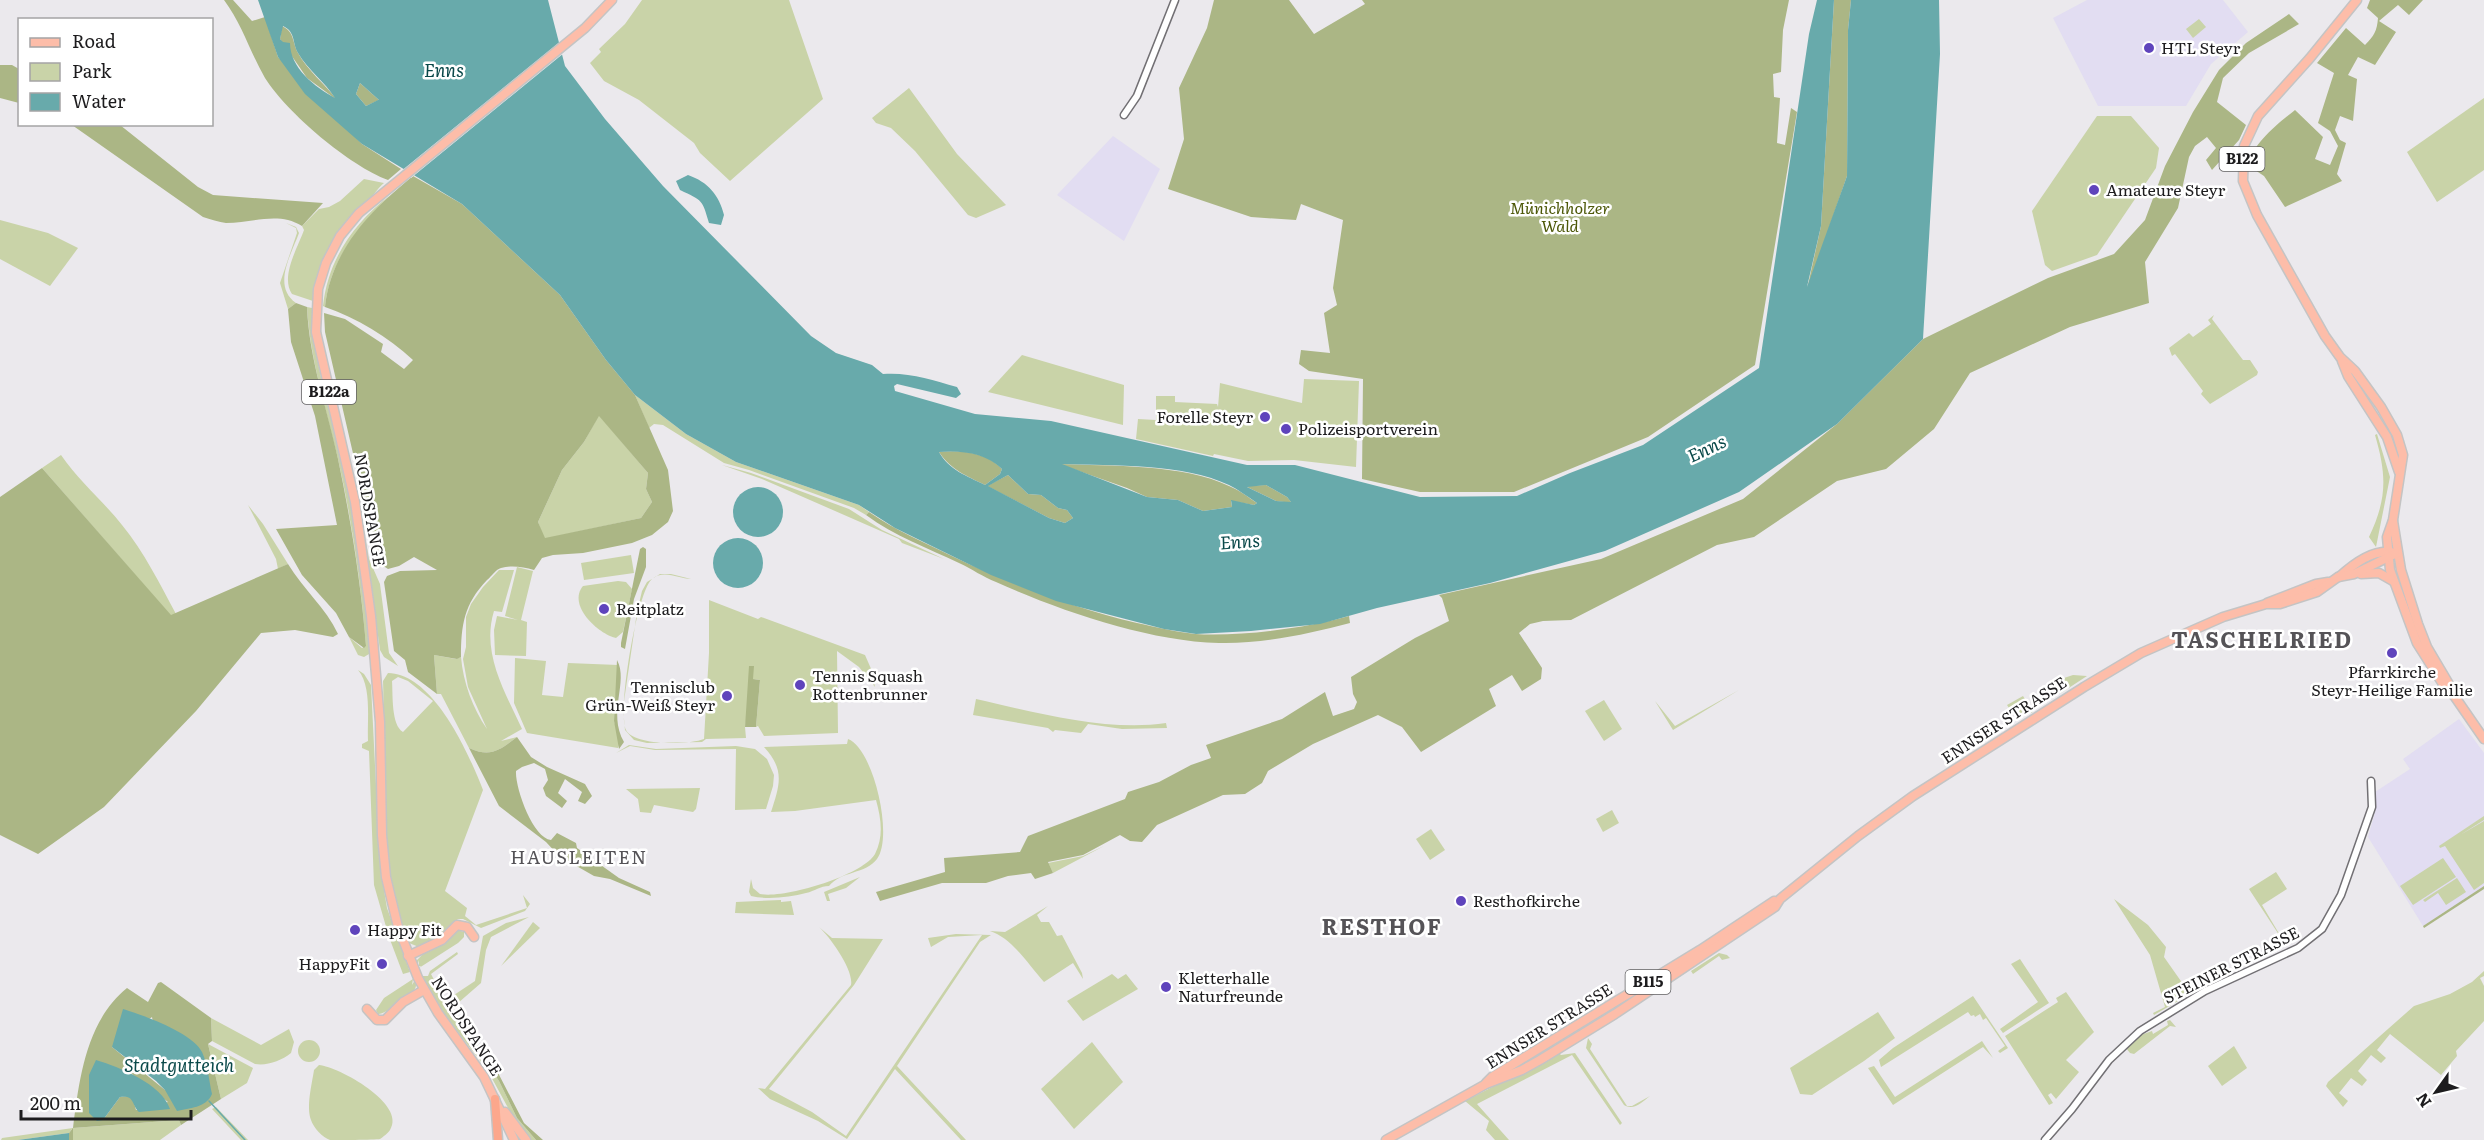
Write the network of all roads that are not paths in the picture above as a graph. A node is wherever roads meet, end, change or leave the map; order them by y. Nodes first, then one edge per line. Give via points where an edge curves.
1 (612, 0) edge
2 (1175, 0) edge
3 (2357, 0) edge
4 (1124, 115) dead end
5 (2393, 520) junction
6 (2397, 553) junction
7 (2387, 555) junction
8 (2354, 574) junction
9 (2338, 578) junction
10 (2394, 582) junction
11 (2455, 697) junction
12 (2484, 739) edge
13 (2371, 781) dead end
14 (474, 937) dead end
15 (408, 956) junction
16 (424, 990) junction
17 (367, 1009) dead end
18 (493, 1095) junction
19 (506, 1127) junction
20 (498, 1140) edge
21 (508, 1140) edge
22 (514, 1140) edge
23 (526, 1140) edge
24 (1386, 1140) edge
25 (2045, 1140) edge

1 - 15 main road, NORDSPANGE / B122a via 585,28 385,189 349,224 333,249 318,289 316,332 363,552 377,677 384,863 393,911
2 - 4 street via 1145,78
3 - 5 main road, B122 via 2258,116 2245,140 2243,181 2256,215 2325,336 2393,426 2402,451
5 - 6 main road, B122
5 - 7 main road, B122 via 2387,537
6 - 7 main road
6 - 11 main road, B122 via 2421,635
7 - 8 main road, ENNSER STRASSE / B115
7 - 9 main road, ENNSER STRASSE / B115 via 2375,553
7 - 10 main road, B122
8 - 9 main road, ENNSER STRASSE / B115
8 - 10 main road via 2379,573
9 - 24 main road, ENNSER STRASSE / B115 via 2296,600 2223,617 2148,649 1901,804 1780,899 1775,907 1586,1032 1522,1070 1486,1084
10 - 11 main road, B122 via 2417,643
11 - 12 main road, B122
13 - 25 street, STEINER STRASSE via 2372,807 2353,864 2337,905 2317,934 2298,948 2205,991 2140,1031 2109,1060
14 - 15 main road via 467,927 457,925 442,940
15 - 16 main road, NORDSPANGE / B122a
16 - 17 main road via 403,1002 385,1020 377,1020
16 - 18 main road, NORDSPANGE / B122a
18 - 19 main road, NORDSPANGE / B122a
18 - 20 highway
18 - 23 main road
19 - 21 main road, NORDSPANGE / B122a
19 - 22 main road, NORDSPANGE / B122a

